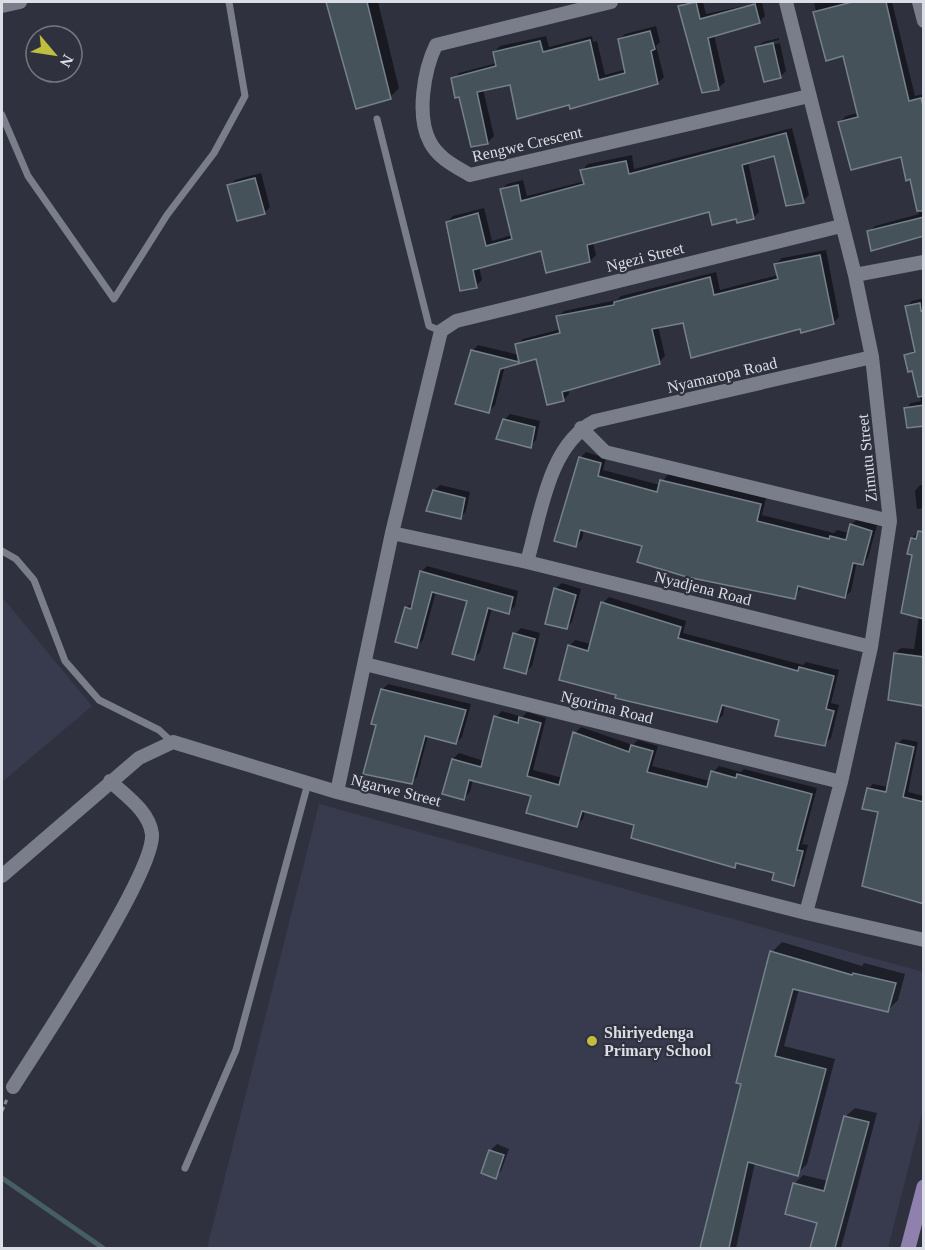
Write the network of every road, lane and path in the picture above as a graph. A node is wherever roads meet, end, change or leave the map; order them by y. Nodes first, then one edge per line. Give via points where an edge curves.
1 (20, 2) edge
2 (229, 2) edge
3 (611, 2) edge
4 (786, 2) edge
5 (919, 2) edge
6 (2, 6) edge
7 (924, 21) edge
8 (809, 96) junction
9 (2, 115) edge
10 (377, 118) dead end
11 (841, 226) junction
12 (924, 262) edge
13 (855, 275) junction
14 (441, 331) junction
15 (872, 357) junction
16 (580, 428) junction
17 (890, 520) junction
18 (392, 532) junction
19 (2, 551) edge
20 (527, 561) junction
21 (871, 647) junction
22 (365, 664) junction
23 (173, 742) junction
24 (110, 781) junction
25 (840, 782) junction
26 (308, 783) junction
27 (337, 792) junction
28 (2, 876) edge
29 (806, 913) junction
30 (924, 940) edge
31 (14, 1087) dead end
32 (185, 1168) dead end
33 (924, 1187) edge
34 (911, 1248) edge

1 - 6 street
2 - 9 lane via 245,96 214,153 167,215 114,299 28,176
3 - 8 street, Rengwe Crescent via 436,45 428,62 423,91 430,142 445,159 470,175
4 - 8 street, Zimutu Street
5 - 7 street
8 - 11 street, Zimutu Street
10 - 14 lane via 429,326
11 - 13 street, Zimutu Street
11 - 14 street, Ngezi Street via 456,321
12 - 13 street
13 - 15 street, Zimutu Street
14 - 18 street, Ngarwe Street
15 - 16 street, Nyamaropa Road via 595,421
15 - 17 street, Zimutu Street
16 - 17 street via 605,452
16 - 20 street via 566,443 552,475
17 - 21 street, Zimutu Street
18 - 20 street, Nyadjena Road
18 - 22 street, Ngarwe Street
19 - 23 lane via 34,580 65,661 99,700 159,730
20 - 21 street, Nyadjena Road
21 - 25 street, Zimutu Street
22 - 25 street, Ngorima Road
22 - 27 street, Ngarwe Street
23 - 24 street via 139,758
23 - 26 street
24 - 28 street
24 - 31 street via 147,816 152,835 148,857 117,918
25 - 29 street, Zimutu Street
26 - 27 street
26 - 32 lane via 236,1050
27 - 29 street, Ngarwe Street
29 - 30 street, Ngarwe Street
33 - 34 street

